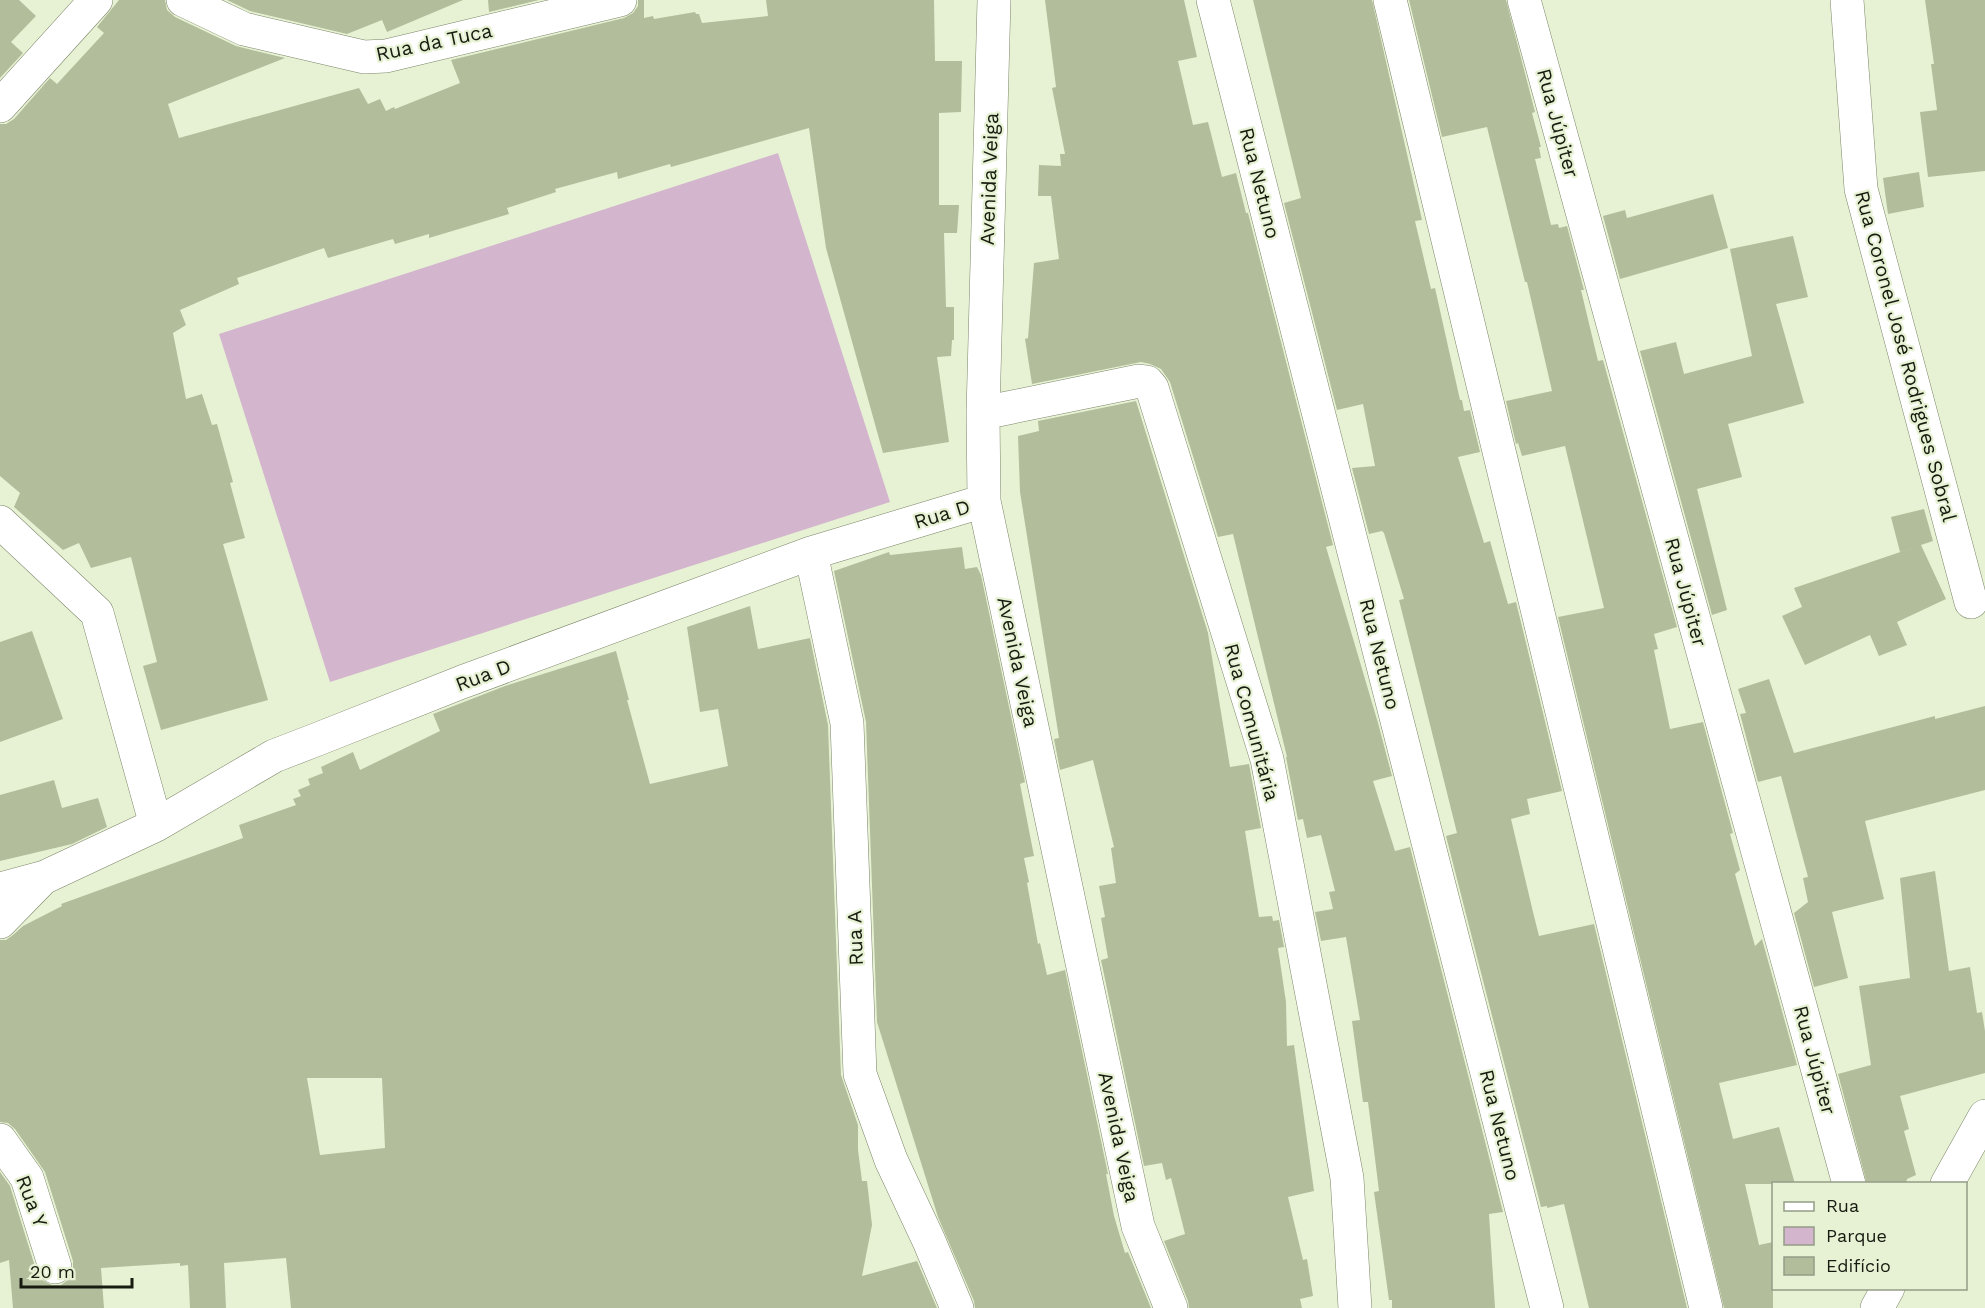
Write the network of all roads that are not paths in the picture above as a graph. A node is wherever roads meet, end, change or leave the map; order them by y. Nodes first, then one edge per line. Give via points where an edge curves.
1 (96, 0) edge
2 (183, 0) edge
3 (620, 0) edge
4 (994, 0) edge
5 (1213, 0) edge
6 (1390, 0) edge
7 (1524, 0) edge
8 (1847, 0) edge
9 (0, 106) edge
10 (983, 413) junction
11 (984, 501) junction
12 (0, 522) edge
13 (811, 553) junction
14 (1971, 602) dead end
15 (156, 825) junction
16 (45, 877) junction
17 (0, 889) edge
18 (0, 922) edge
19 (1985, 1116) edge
20 (0, 1140) edge
21 (1848, 1182) edge
22 (1948, 1182) edge
23 (55, 1267) dead end
24 (957, 1308) edge
25 (1171, 1308) edge
26 (1355, 1308) edge
27 (1547, 1308) edge
28 (1706, 1308) edge

1 - 9 street
2 - 3 street, Rua da Tuca via 244,29 364,57 386,56
4 - 10 street, Avenida Veiga
5 - 27 street, Rua Netuno
6 - 28 street
7 - 21 street, Rua Júpiter
8 - 14 street, Rua Coronel José Rodrigues Sobral via 1861,189
10 - 11 street, Avenida Veiga
10 - 26 street, Rua Comunitária via 1140,381 1152,388 1267,759 1347,1178
11 - 13 street, Rua D
11 - 25 street, Avenida Veiga via 1138,1227
12 - 15 street via 97,614
13 - 15 street, Rua D via 274,756
13 - 24 street, Rua A via 848,723 860,1074 891,1161
15 - 16 street, Rua D
16 - 17 street, Rua D
16 - 18 street
19 - 22 street
20 - 23 street, Rua Y via 27,1178

